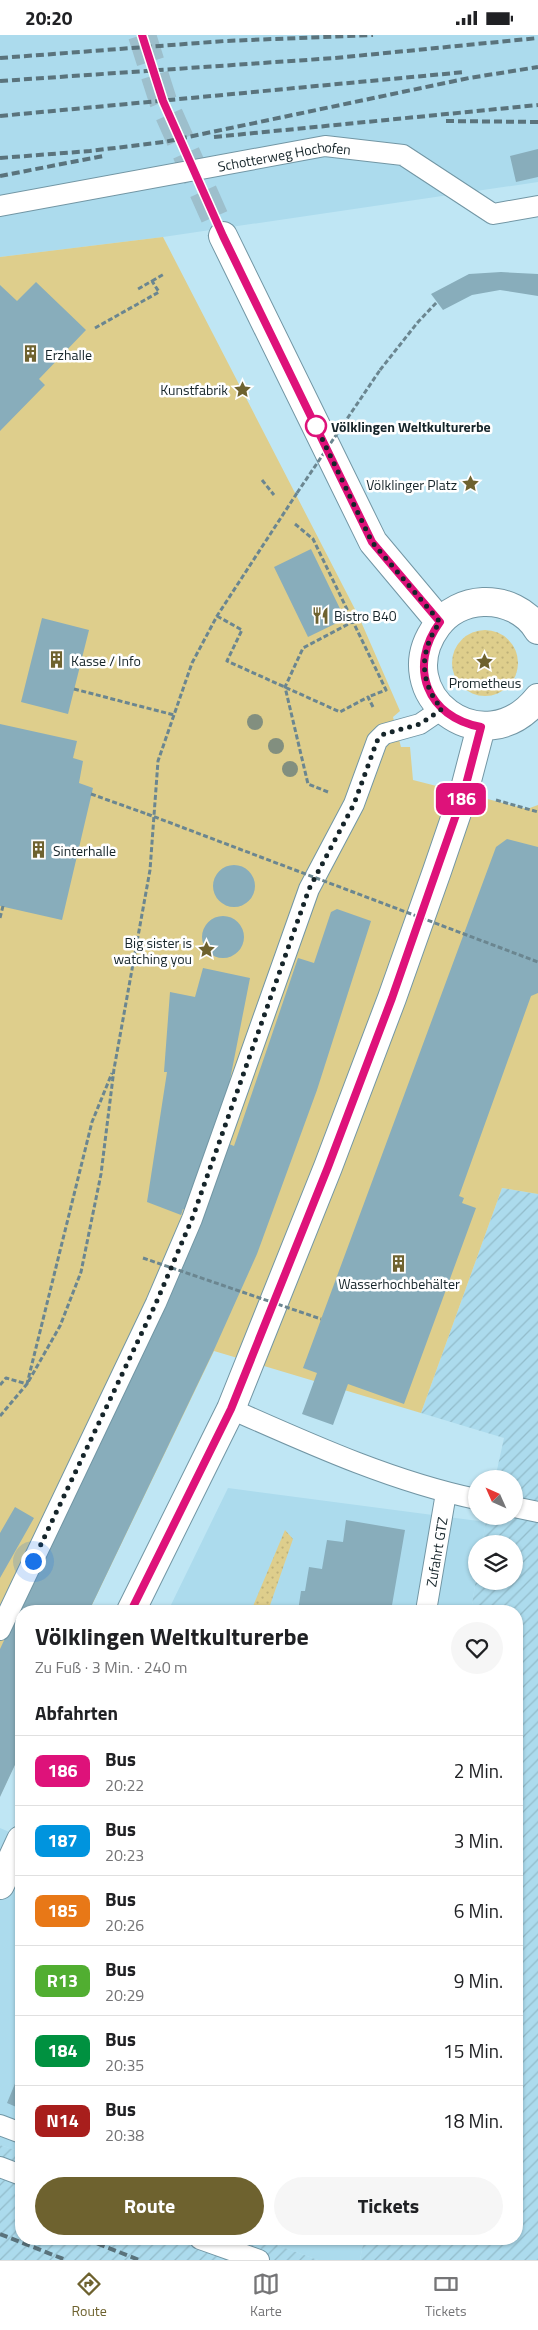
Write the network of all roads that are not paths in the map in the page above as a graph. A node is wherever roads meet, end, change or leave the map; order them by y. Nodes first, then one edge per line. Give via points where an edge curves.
1 (0, 206) edge
2 (538, 206) edge
3 (223, 236) tunnel mouth
4 (440, 622) junction
5 (538, 630) edge
6 (535, 705) edge
7 (442, 709) junction
8 (481, 727) junction
9 (231, 1409) junction
10 (446, 1493) junction
11 (468, 1497) edge
12 (523, 1509) edge
13 (538, 1512) edge
14 (134, 1605) edge
15 (427, 1605) edge
16 (0, 1630) edge
17 (15, 1853) edge
18 (0, 1885) edge
19 (0, 2125) edge
20 (15, 2131) edge
21 (0, 2167) edge
22 (15, 2173) edge
23 (217, 2245) edge
24 (259, 2260) edge

1 - 2 lane, Schotterweg Hochofen via 326,146 403,155 493,214
3 - 4 main road via 372,542
4 - 5 main road via 462,606 489,602 516,609
4 - 7 main road via 427,642 424,666 428,689
6 - 8 main road via 507,723
7 - 8 main road via 460,721
7 - 16 lane via 420,724 384,734 377,741 354,804 309,889 192,1219 156,1303
8 - 9 main road via 464,792 392,998
9 - 10 lane via 334,1453
9 - 14 main road
10 - 11 lane
10 - 15 lane, Zufahrt GTZ
12 - 13 lane
17 - 18 main road
19 - 20 lane
21 - 22 lane
23 - 24 lane

